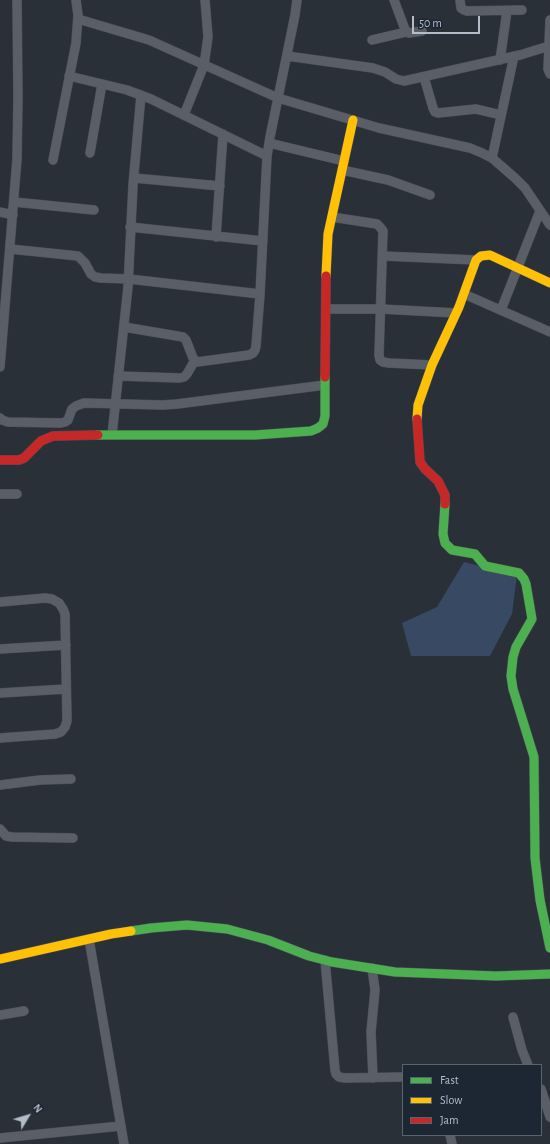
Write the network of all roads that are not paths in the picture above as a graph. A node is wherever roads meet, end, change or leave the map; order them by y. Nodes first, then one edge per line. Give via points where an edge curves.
1 (17, 0) edge
2 (76, 0) edge
3 (205, 0) edge
4 (297, 0) edge
5 (460, 0) edge
6 (397, 1) edge
7 (522, 10) dead end
8 (507, 11) junction
9 (78, 18) junction
10 (550, 20) edge
11 (422, 31) dead end
12 (406, 32) junction
13 (372, 40) dead end
14 (549, 46) junction
15 (287, 56) junction
16 (514, 56) junction
17 (500, 60) junction
18 (204, 65) junction
19 (550, 74) edge
20 (69, 76) junction
21 (424, 77) junction
22 (102, 84) junction
23 (141, 95) junction
24 (278, 98) junction
25 (184, 115) junction
26 (501, 115) junction
27 (353, 120) junction
28 (223, 134) junction
29 (269, 143) junction
30 (90, 153) dead end
31 (267, 156) junction
32 (492, 158) junction
33 (53, 160) dead end
34 (344, 161) junction
35 (342, 170) junction
36 (134, 178) junction
37 (220, 186) junction
38 (430, 195) dead end
39 (14, 202) junction
40 (94, 210) dead end
41 (540, 211) junction
42 (0, 212) edge
43 (13, 215) junction
44 (332, 217) junction
45 (549, 222) edge
46 (130, 227) junction
47 (216, 237) junction
48 (263, 242) junction
49 (10, 249) junction
50 (383, 256) junction
51 (476, 260) junction
52 (518, 269) junction
53 (129, 279) junction
54 (550, 284) edge
55 (260, 294) junction
56 (464, 294) junction
57 (326, 309) junction
58 (381, 309) junction
59 (501, 310) junction
60 (456, 313) junction
61 (124, 327) junction
62 (550, 332) edge
63 (195, 360) junction
64 (432, 365) junction
65 (0, 367) edge
66 (118, 376) junction
67 (325, 385) junction
68 (115, 404) junction
69 (0, 418) edge
70 (112, 435) junction
71 (0, 460) edge
72 (0, 494) edge
73 (17, 494) dead end
74 (0, 602) edge
75 (66, 645) junction
76 (0, 648) edge
77 (66, 689) junction
78 (0, 694) edge
79 (0, 738) edge
80 (71, 779) dead end
81 (0, 785) edge
82 (0, 829) edge
83 (72, 838) dead end
84 (547, 918) edge
85 (89, 938) junction
86 (550, 948) edge
87 (0, 958) edge
88 (325, 960) junction
89 (372, 968) junction
90 (550, 974) edge
91 (24, 1011) dead end
92 (0, 1015) edge
93 (513, 1017) dead end
94 (528, 1064) edge
95 (402, 1077) edge
96 (373, 1078) junction
97 (542, 1092) edge
98 (550, 1117) edge
99 (121, 1126) junction
100 (0, 1138) edge
101 (124, 1144) edge

1 - 39 street via 18,98
2 - 9 street
3 - 18 street via 208,37
4 - 15 street
5 - 8 street via 461,8 464,10
6 - 12 street
7 - 8 street
8 - 17 street
9 - 18 street via 149,40
9 - 20 street
10 - 14 street
11 - 12 street
12 - 13 street
14 - 16 street
14 - 19 street
15 - 21 street via 373,68 404,81
15 - 24 street
16 - 17 street
16 - 26 street
17 - 21 street
18 - 24 street
18 - 25 street
20 - 22 street
20 - 33 street
21 - 26 street via 433,108 438,113 476,109
22 - 23 street
22 - 30 street
23 - 25 street
23 - 36 street
24 - 27 street
24 - 29 street
25 - 28 street
26 - 32 street
27 - 32 street via 470,148
27 - 34 street
28 - 31 street
28 - 37 street
29 - 31 street
29 - 34 street
31 - 48 street
32 - 41 street via 525,188
34 - 35 street
35 - 38 street via 388,180
35 - 44 street
36 - 37 street
36 - 46 street
37 - 47 street
39 - 40 street
39 - 43 street
41 - 45 street
41 - 52 street
42 - 43 street
43 - 49 street
44 - 50 street via 377,224 383,231
44 - 57 street via 326,260
46 - 47 street
46 - 53 street
47 - 48 street
48 - 55 street
49 - 53 street via 75,256 82,259 95,276
49 - 65 street
50 - 51 street
50 - 58 street
51 - 52 street via 481,256 490,255
51 - 56 street
52 - 54 street
52 - 59 street
53 - 55 street
53 - 61 street
55 - 63 street via 256,346 253,353 200,362
56 - 59 street
56 - 60 street
57 - 58 street
57 - 67 street
58 - 60 street
58 - 64 street via 380,360 389,363
59 - 62 street
60 - 64 street
61 - 63 street via 182,337 186,340
61 - 66 street
63 - 66 street via 187,374 180,378
64 - 84 street via 418,405 418,457 425,469 438,481 445,495 445,544 452,550 475,554 485,566 519,573 526,584 532,619 514,652 511,676 534,757 535,858 540,900
66 - 68 street
67 - 68 street via 177,404
67 - 70 street via 323,424 311,431 254,435
68 - 69 street via 79,404 72,409 68,420 61,423 8,422
68 - 70 street
70 - 71 street via 53,436 41,441 24,458
72 - 73 street
74 - 75 street via 45,598 59,603 65,614
75 - 76 street
75 - 77 street
77 - 78 street
77 - 79 street via 66,721 61,732
80 - 81 street
82 - 83 street via 6,836 12,837
84 - 86 street
85 - 87 street
85 - 88 street via 186,925 227,929
85 - 99 street
88 - 89 street
88 - 96 street via 336,1074 345,1078
89 - 90 street via 395,972 496,976
89 - 96 street via 375,990 371,1032
91 - 92 street
93 - 94 street
95 - 96 street
97 - 98 street
99 - 100 street
99 - 101 street

